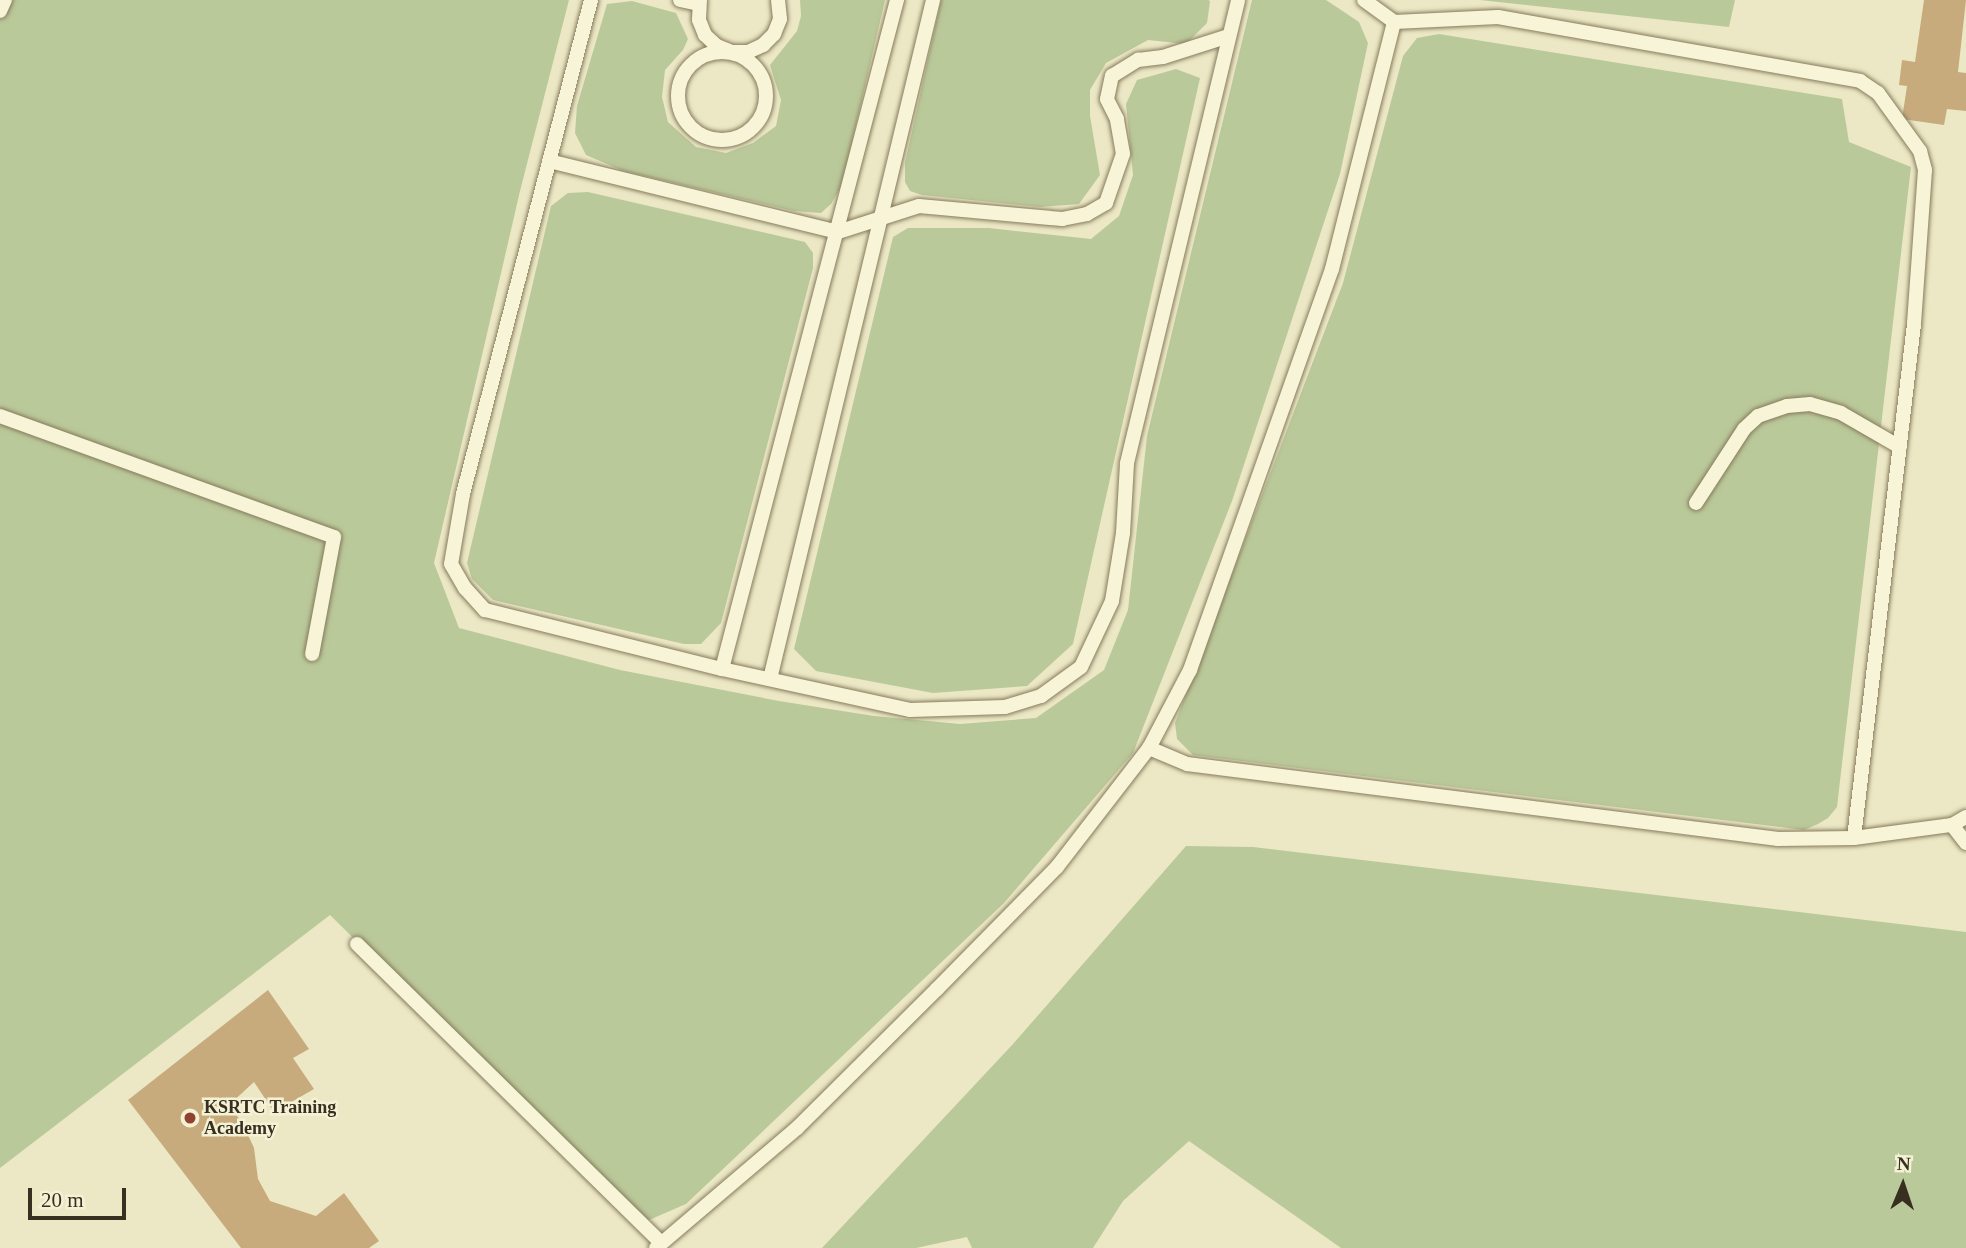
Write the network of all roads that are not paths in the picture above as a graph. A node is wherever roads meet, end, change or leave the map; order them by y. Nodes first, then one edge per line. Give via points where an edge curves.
1 (5, 0) edge
2 (591, 0) edge
3 (680, 0) edge
4 (778, 0) edge
5 (897, 0) edge
6 (933, 0) edge
7 (1238, 0) edge
8 (1364, 0) edge
9 (699, 2) edge
10 (0, 11) edge
11 (1394, 22) junction
12 (1229, 36) junction
13 (732, 52) junction
14 (549, 161) junction
15 (881, 218) junction
16 (838, 232) junction
17 (0, 416) edge
18 (1900, 447) junction
19 (1696, 503) dead end
20 (312, 654) dead end
21 (722, 669) junction
22 (770, 679) junction
23 (1149, 748) junction
24 (1966, 817) edge
25 (1952, 825) junction
26 (1854, 838) junction
27 (1966, 843) edge
28 (357, 944) dead end
29 (658, 1246) edge

1 - 10 lane
2 - 14 lane
3 - 9 lane
4 - 13 lane via 780,19 774,34 755,48
5 - 16 lane
6 - 15 lane
7 - 12 lane
8 - 11 lane
9 - 13 lane via 705,35
11 - 18 lane via 1498,17 1860,81 1878,93 1920,151 1925,170
11 - 23 lane via 1332,269 1190,670
12 - 15 lane via 1138,60 1112,76 1107,99 1123,154 1106,203 1087,214 1051,219 919,206
12 - 22 lane via 1127,463 1123,533 1112,601 1081,667 1041,695 1005,707 910,710
13 - 13 lane via 760,71 766,105 759,121 746,133 712,139 696,132 684,119 678,86 685,70 698,58
14 - 16 lane
14 - 21 lane via 463,494 451,564 485,610
15 - 16 lane
15 - 22 lane
16 - 21 lane
17 - 20 lane via 334,537
18 - 19 lane via 1842,413 1810,404 1787,406 1758,416 1744,429
18 - 26 lane
21 - 22 lane
23 - 26 lane via 1187,764 1478,803 1778,839
23 - 29 lane via 1057,867 937,989 797,1128
24 - 25 lane
25 - 26 lane
25 - 27 lane
28 - 29 lane

